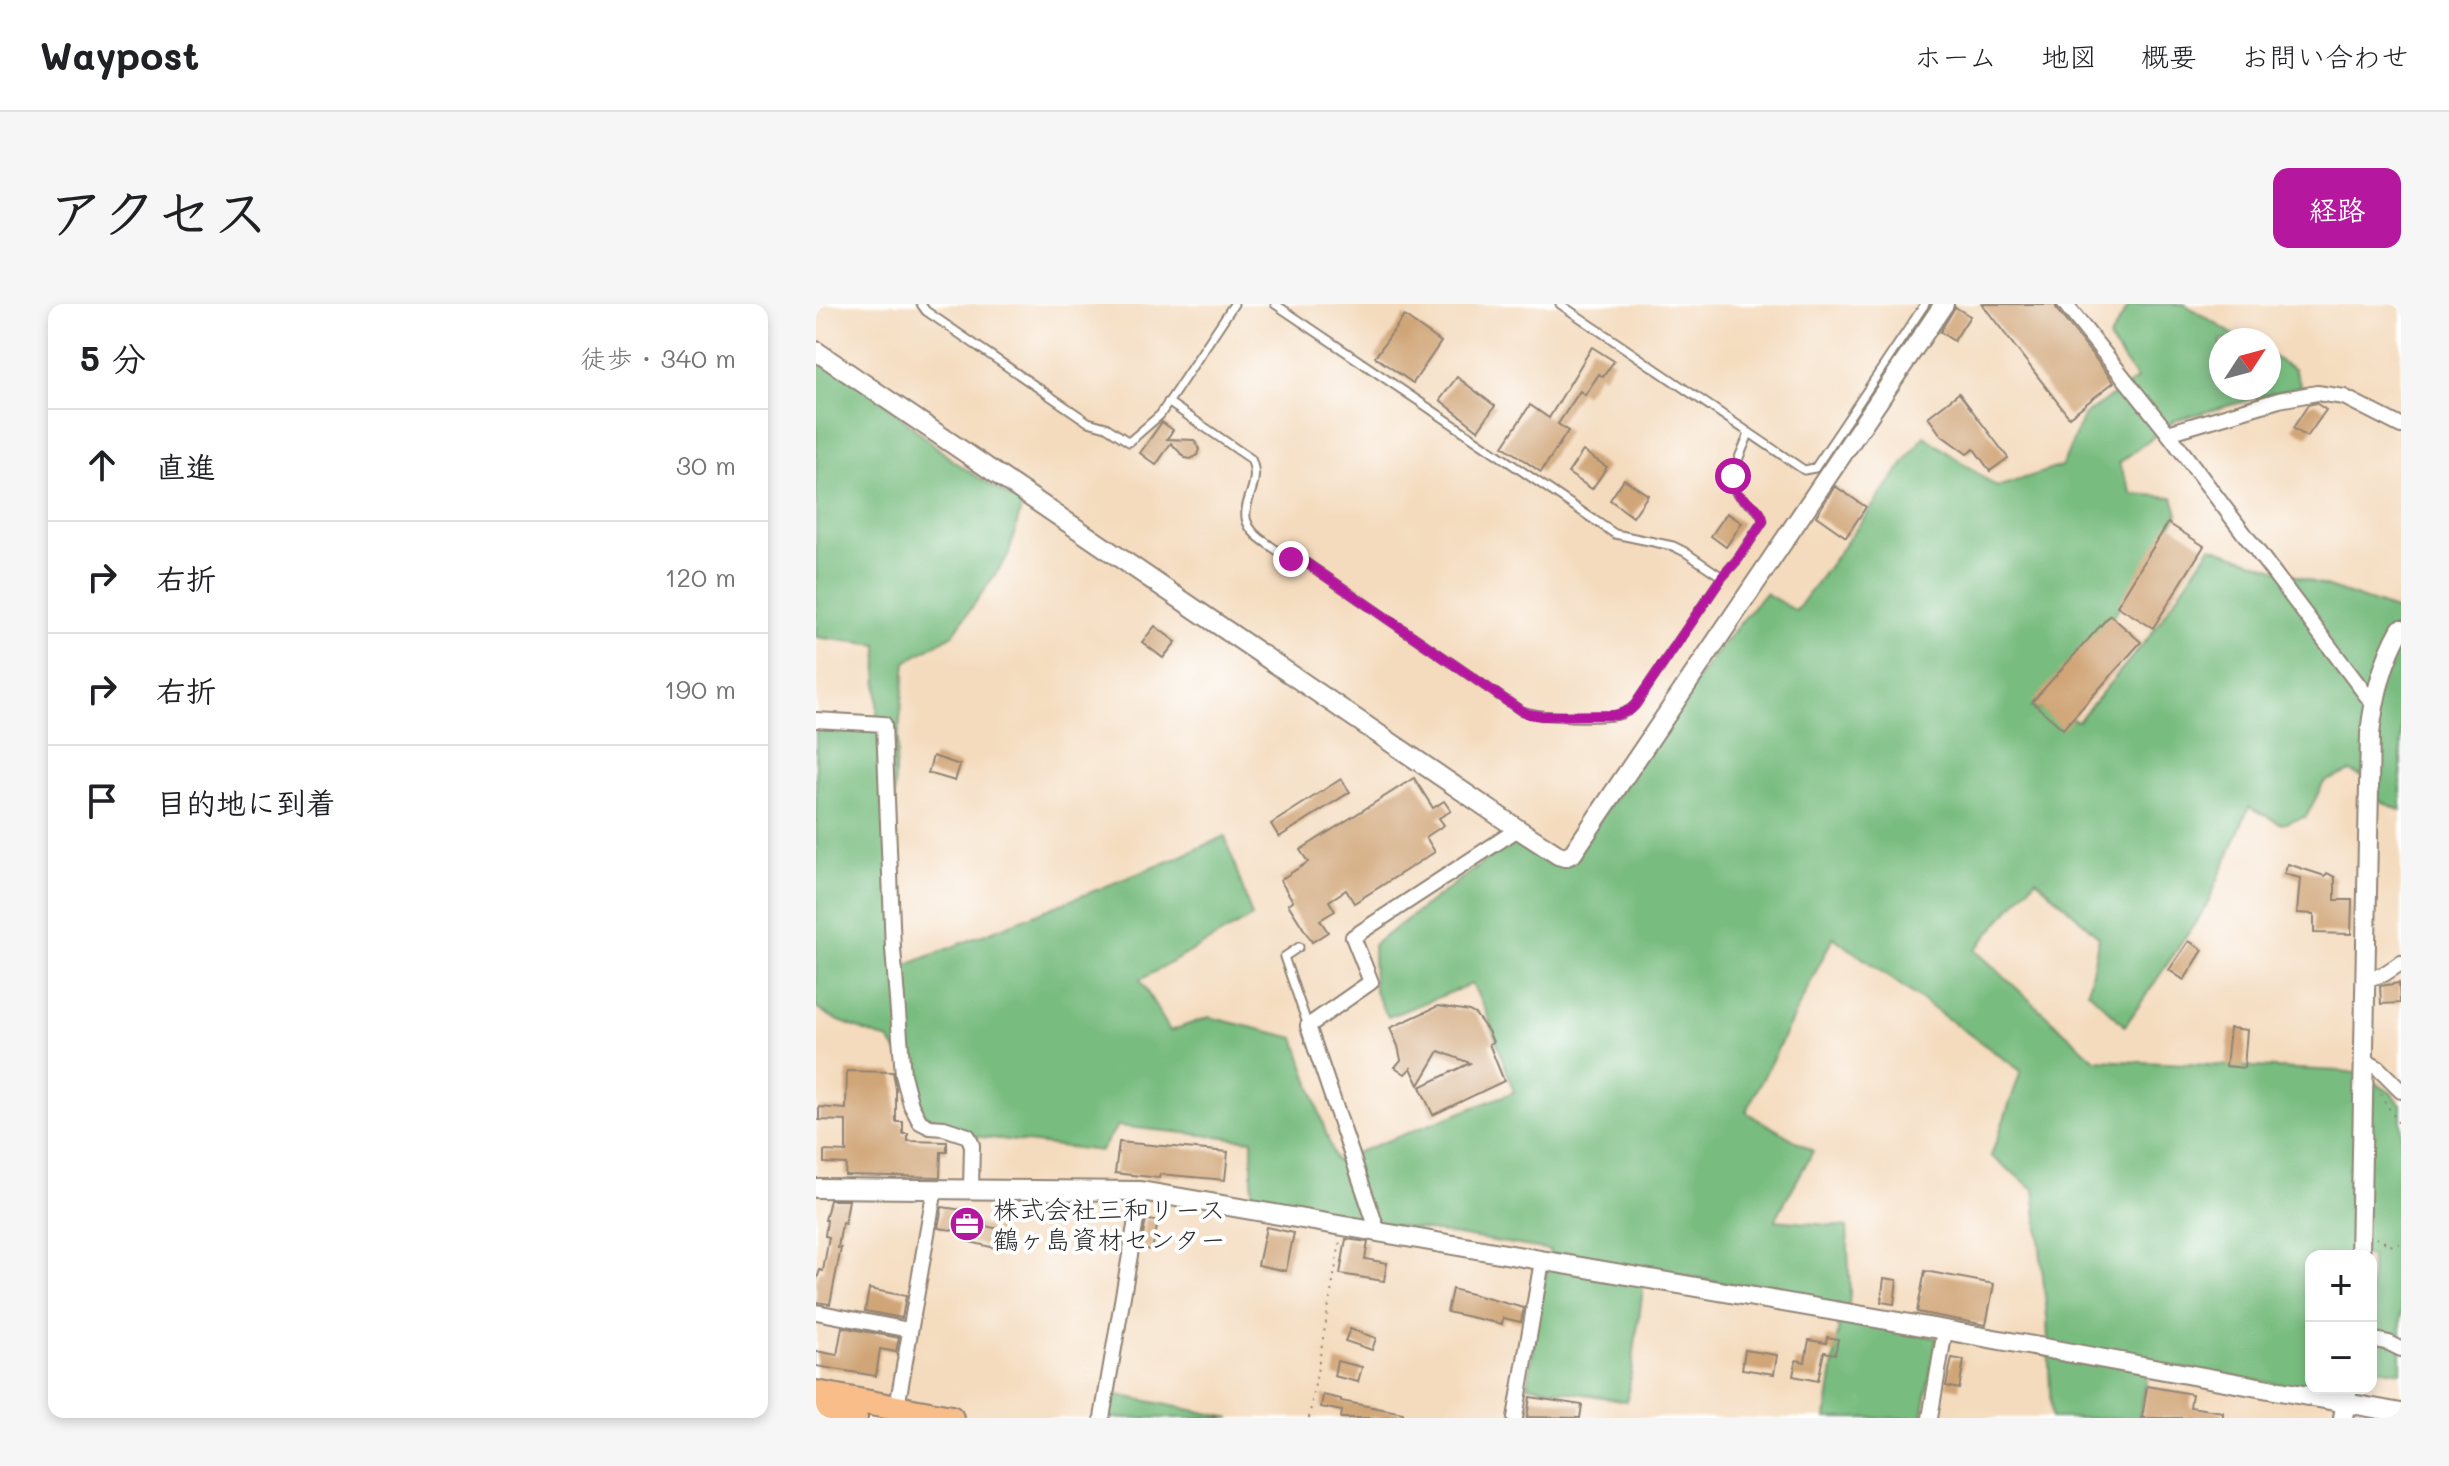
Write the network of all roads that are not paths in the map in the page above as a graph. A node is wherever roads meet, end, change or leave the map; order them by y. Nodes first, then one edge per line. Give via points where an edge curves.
1 (921, 304) edge
2 (1234, 304) edge
3 (1275, 304) edge
4 (1560, 304) edge
5 (1925, 304) edge
6 (1944, 304) edge
7 (2065, 304) edge
8 (816, 351) edge
9 (1168, 402) junction
10 (2401, 426) edge
11 (1749, 433) junction
12 (2168, 433) junction
13 (1722, 577) junction
14 (2401, 629) edge
15 (2373, 704) junction
16 (816, 720) edge
17 (1518, 829) junction
18 (1299, 947) dead end
19 (2401, 963) edge
20 (2364, 980) junction
21 (1308, 1026) junction
22 (2362, 1059) junction
23 (2401, 1091) edge
24 (935, 1188) junction
25 (971, 1188) junction
26 (817, 1191) edge
27 (1141, 1191) junction
28 (1378, 1232) junction
29 (2360, 1250) edge
30 (1542, 1261) junction
31 (816, 1312) edge
32 (909, 1330) junction
33 (1945, 1330) junction
34 (2377, 1340) edge
35 (2401, 1349) edge
36 (816, 1393) edge
37 (2346, 1403) edge
38 (897, 1407) junction
39 (816, 1411) edge
40 (2401, 1413) edge
41 (855, 1418) edge
42 (951, 1418) edge
43 (1102, 1418) edge
44 (1515, 1418) edge
45 (1930, 1418) edge

1 - 9 lane via 1088,422 1129,442
2 - 9 lane
3 - 13 lane via 1615,534 1673,546
4 - 11 lane
5 - 11 lane via 1815,468 1804,470
6 - 17 street via 1573,853 1558,855
7 - 12 street
8 - 17 street
9 - 13 lane via 1251,459 1256,479 1245,509 1257,538 1302,560 1529,714 1616,715 1630,710
10 - 12 street via 2344,397 2317,393
11 - 13 lane via 1732,484 1760,511 1763,521
12 - 15 street
14 - 15 street
15 - 20 street
16 - 25 street via 884,724 903,1075 920,1122 968,1136
17 - 21 street via 1353,937 1371,982
18 - 21 lane via 1284,957
19 - 20 street
20 - 22 street
21 - 28 street
22 - 23 street
22 - 29 street
24 - 25 street
24 - 26 street
24 - 32 street
25 - 27 street
27 - 28 street
27 - 43 street
28 - 30 street
30 - 33 street
30 - 44 street
31 - 32 street
32 - 38 street
33 - 37 street
33 - 45 street
34 - 35 street
36 - 38 highway
37 - 40 street
38 - 42 highway
39 - 41 highway

